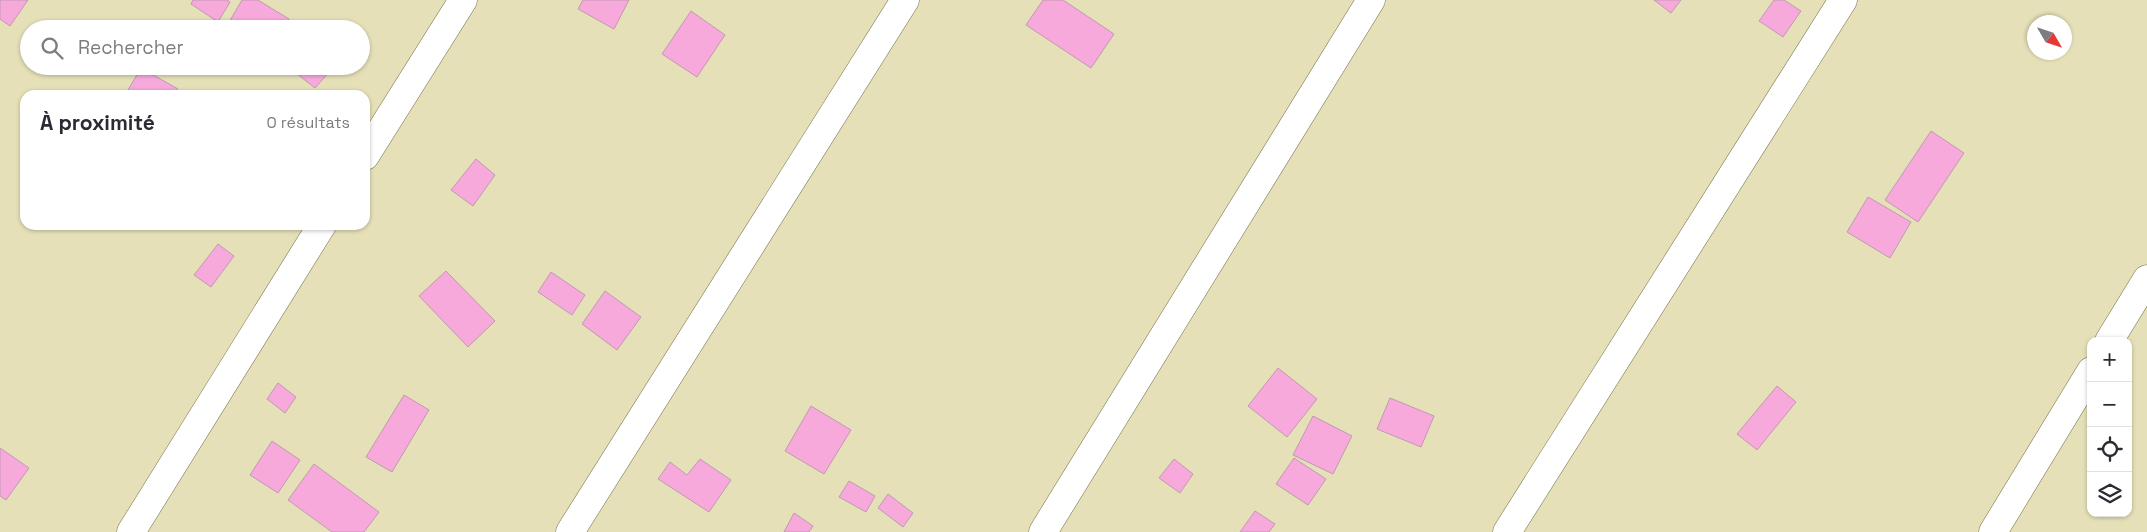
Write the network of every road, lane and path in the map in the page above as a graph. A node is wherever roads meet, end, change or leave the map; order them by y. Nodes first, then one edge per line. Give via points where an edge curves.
1 (463, 0) edge
2 (905, 0) edge
3 (1371, 0) edge
4 (1843, 0) edge
5 (370, 148) edge
6 (319, 230) edge
7 (2147, 279) edge
8 (2111, 337) edge
9 (2087, 378) edge
10 (131, 532) edge
11 (570, 532) edge
12 (1043, 532) edge
13 (1507, 532) edge
14 (1993, 532) edge

1 - 5 street
2 - 11 street
3 - 12 street
4 - 13 street
6 - 10 street
7 - 8 street
9 - 14 street

